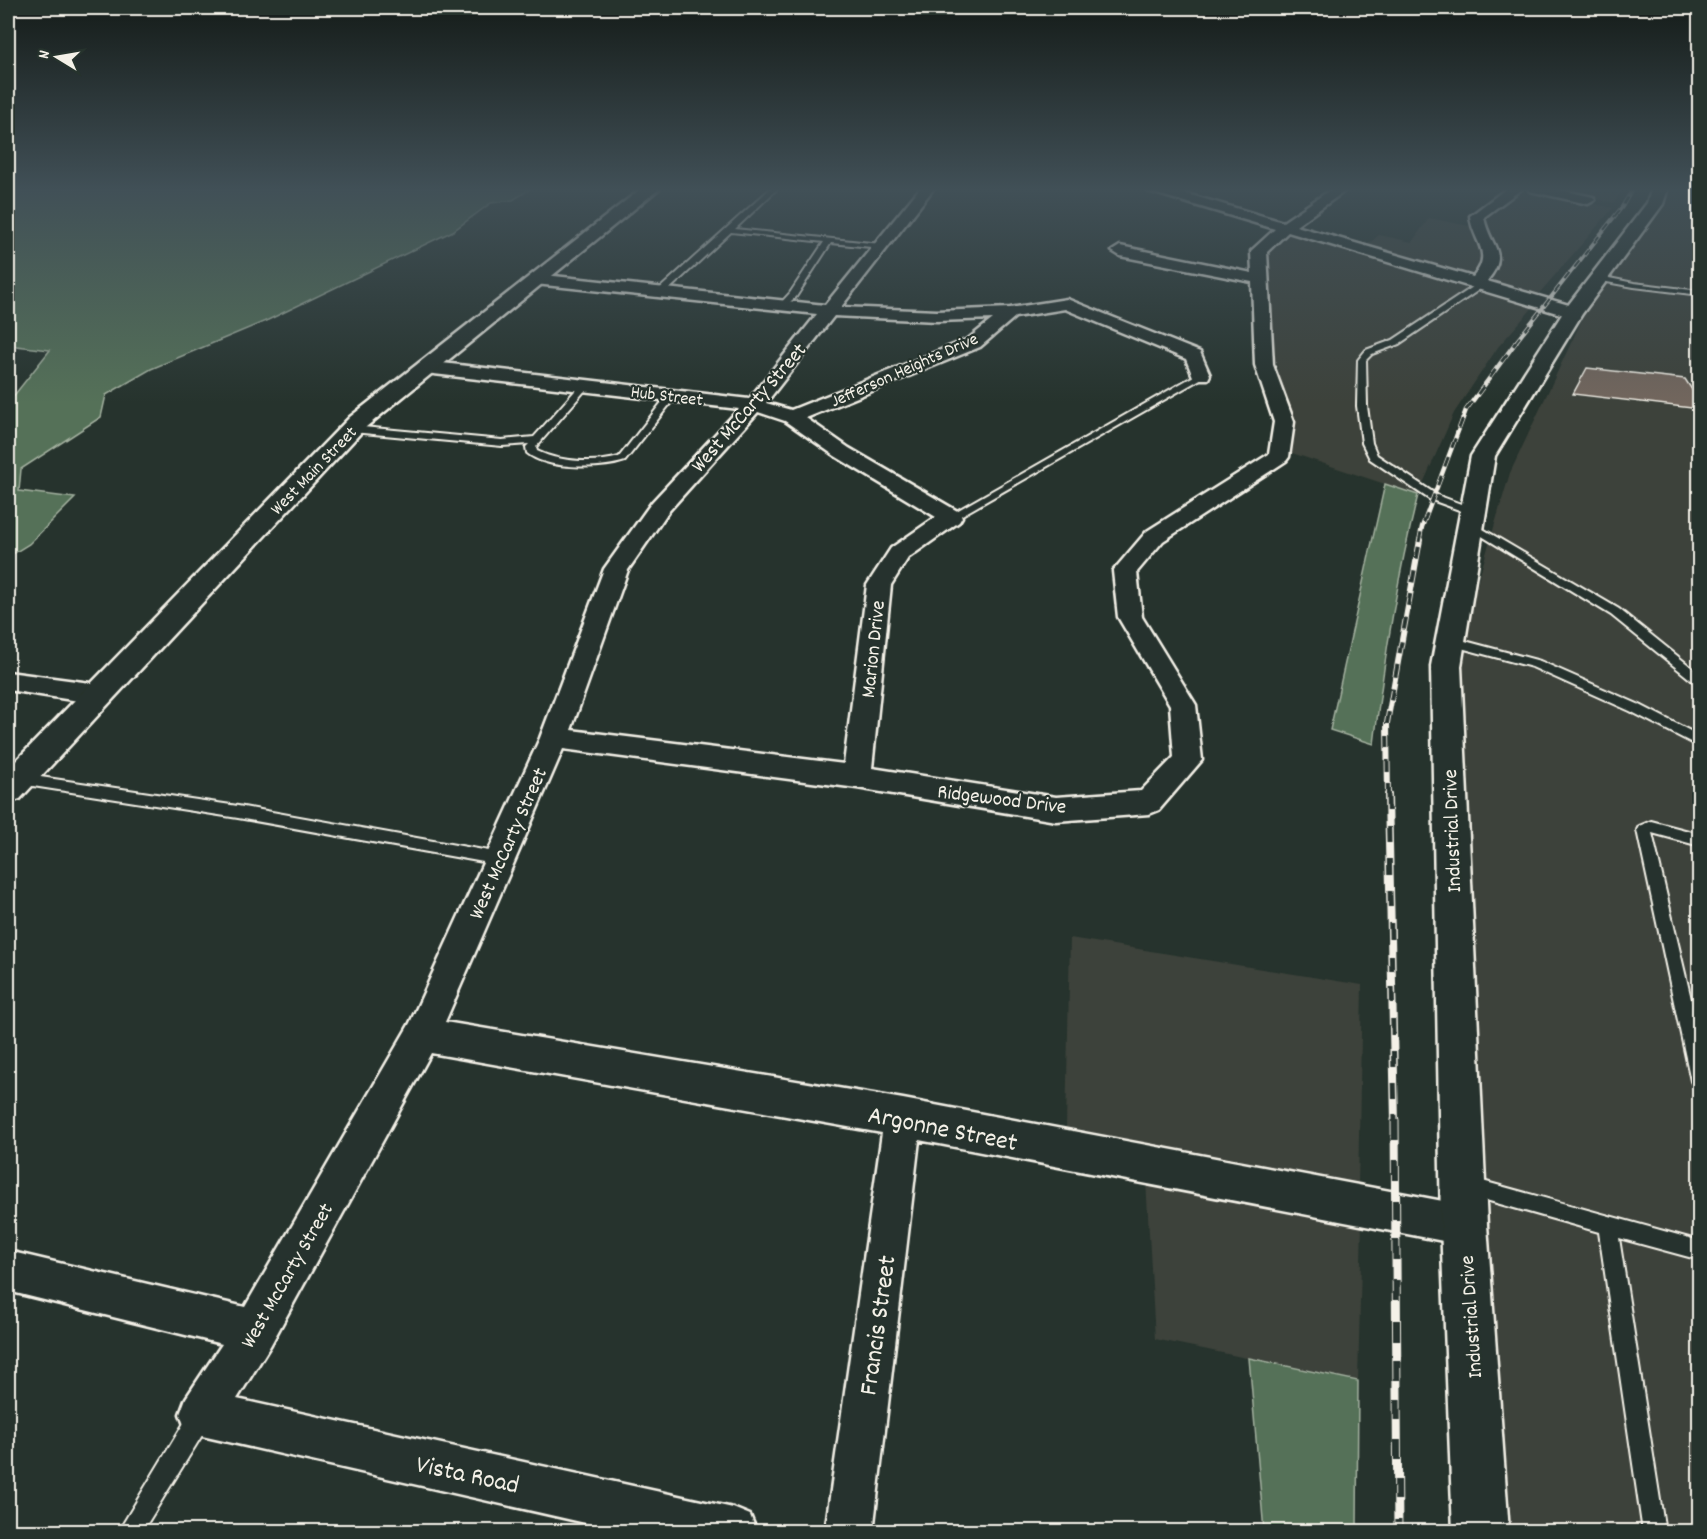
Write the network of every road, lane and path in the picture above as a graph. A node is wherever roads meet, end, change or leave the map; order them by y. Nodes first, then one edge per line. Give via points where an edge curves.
1 (560, 260) edge
2 (695, 260) edge
3 (816, 260) edge
4 (870, 260) edge
5 (1164, 260) edge
6 (1259, 260) edge
7 (1399, 260) edge
8 (1491, 260) edge
9 (1613, 260) edge
10 (1599, 278) junction
11 (535, 279) junction
12 (1260, 279) junction
13 (1479, 284) junction
14 (1700, 293) edge
15 (658, 294) junction
16 (782, 306) junction
17 (829, 311) junction
18 (1573, 312) junction
19 (1010, 313) junction
20 (425, 367) junction
21 (1201, 375) joint
22 (585, 385) junction
23 (672, 395) junction
24 (754, 405) junction
25 (792, 417) junction
26 (352, 429) junction
27 (537, 440) junction
28 (951, 517) junction
29 (1472, 518) junction
30 (1450, 640) junction
31 (8, 681) edge
32 (1700, 683) edge
33 (98, 694) junction
34 (554, 738) junction
35 (1700, 742) edge
36 (857, 777) junction
37 (12, 784) edge
38 (1700, 840) edge
39 (500, 859) junction
40 (1692, 1009) edge
41 (422, 1035) junction
42 (1700, 1081) edge
43 (903, 1118) junction
44 (1463, 1184) junction
45 (1464, 1225) junction
46 (1608, 1226) junction
47 (1700, 1251) edge
48 (8, 1271) edge
49 (255, 1331) junction
50 (202, 1414) junction
51 (129, 1532) edge
52 (733, 1532) edge
53 (849, 1532) edge
54 (1482, 1532) edge
55 (1654, 1532) edge

1 - 11 main road, West Main Street
2 - 15 lane
3 - 16 lane
4 - 17 street, West McCarty Street
5 - 12 street
6 - 12 street, Ridgewood Drive
7 - 13 street
8 - 13 street
9 - 10 main road, Industrial Drive
10 - 14 lane
10 - 18 main road, Industrial Drive
11 - 15 street
11 - 20 main road, West Main Street
12 - 36 street, Ridgewood Drive via 1264,365 1284,422 1279,457 1155,536 1125,571 1130,617 1183,705 1188,760 1149,802 1056,809
13 - 18 street
13 - 29 lane via 1396,342 1369,352 1362,360 1362,406 1373,457
15 - 16 street
16 - 17 street
17 - 19 street via 937,316
17 - 24 street, West McCarty Street
18 - 29 main road, Industrial Drive via 1483,456
19 - 21 street via 1067,304 1194,356
19 - 25 street, Jefferson Heights Drive via 974,343
20 - 22 street, Hub Street
20 - 26 main road, West Main Street
21 - 28 lane
22 - 23 street, Hub Street
22 - 27 lane
23 - 24 street, Hub Street
23 - 27 lane via 616,462 600,464 537,456 531,447
24 - 25 street, Hub Street
24 - 34 street, West McCarty Street via 660,507 616,569
25 - 28 street, Hub Street via 842,452
26 - 27 lane via 502,443
26 - 33 main road, West Main Street
28 - 36 street, Marion Drive via 899,552 879,585
29 - 30 main road, Industrial Drive
29 - 32 lane via 1615,612
30 - 35 lane via 1536,664
30 - 44 main road, Industrial Drive via 1446,666
31 - 33 street
33 - 37 main road, West Main Street
34 - 36 street, Ridgewood Drive
34 - 39 street, West McCarty Street
37 - 39 lane via 238,812
38 - 40 lane via 1651,827 1644,830
39 - 41 street, West McCarty Street
40 - 42 lane
41 - 43 street, Argonne Street
41 - 49 street, West McCarty Street
43 - 45 street, Argonne Street
43 - 53 street, Francis Street
44 - 45 main road, Industrial Drive
44 - 46 lane
45 - 54 main road, Industrial Drive
46 - 47 lane
46 - 55 lane
48 - 49 street
49 - 50 street, West McCarty Street
50 - 51 lane, West McCarty Street
50 - 52 street, Vista Road

